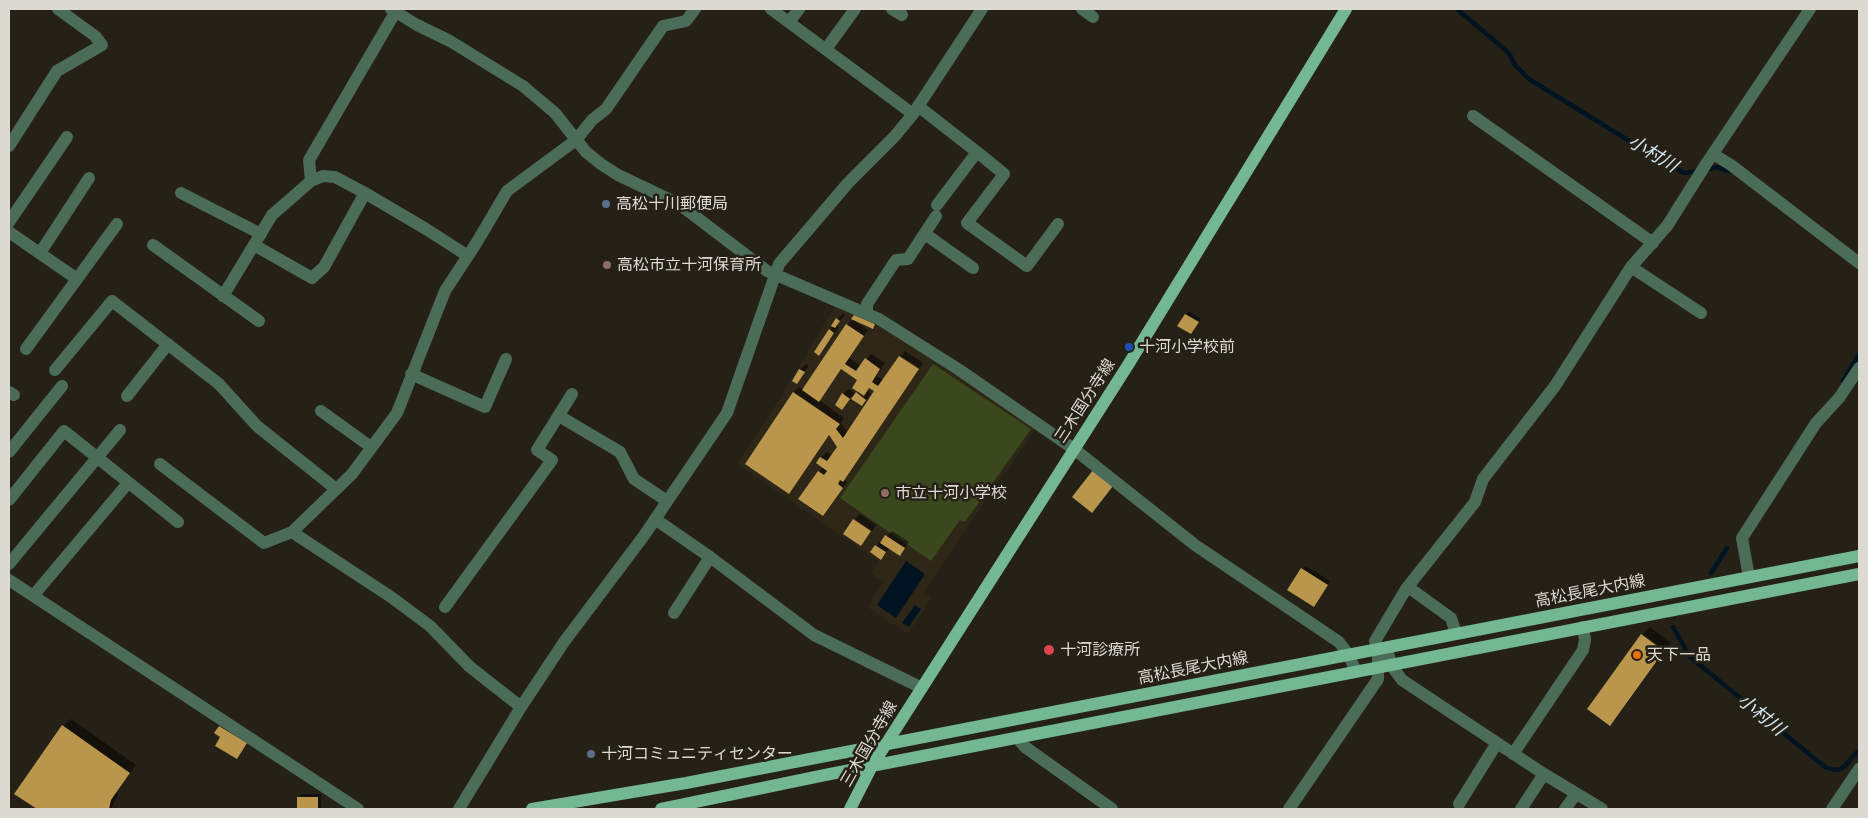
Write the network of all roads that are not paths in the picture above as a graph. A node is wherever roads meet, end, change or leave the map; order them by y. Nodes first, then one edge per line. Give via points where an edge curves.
1 (58, 9) edge
2 (695, 9) edge
3 (771, 9) edge
4 (800, 9) edge
5 (855, 9) edge
6 (982, 9) edge
7 (1082, 9) edge
8 (1346, 9) edge
9 (1810, 9) edge
10 (393, 10) edge
11 (1094, 17) dead end
12 (789, 22) junction
13 (826, 49) junction
14 (916, 110) junction
15 (1473, 116) dead end
16 (14, 126) edge
17 (67, 137) dead end
18 (576, 140) junction
19 (9, 146) edge
20 (977, 152) junction
21 (1709, 159) junction
22 (90, 178) dead end
23 (311, 181) junction
24 (181, 193) dead end
25 (365, 193) junction
26 (9, 222) edge
27 (117, 224) dead end
28 (1058, 224) dead end
29 (9, 232) edge
30 (261, 234) junction
31 (925, 234) junction
32 (1653, 243) junction
33 (152, 244) dead end
34 (254, 245) junction
35 (40, 253) junction
36 (468, 256) junction
37 (1859, 263) edge
38 (1631, 267) junction
39 (973, 268) dead end
40 (776, 275) junction
41 (77, 279) junction
42 (223, 296) junction
43 (1701, 313) dead end
44 (867, 314) junction
45 (259, 321) dead end
46 (168, 344) junction
47 (26, 349) dead end
48 (506, 359) dead end
49 (1859, 368) edge
50 (55, 370) dead end
51 (412, 374) junction
52 (62, 386) dead end
53 (572, 394) dead end
54 (128, 396) dead end
55 (321, 411) dead end
56 (559, 416) junction
57 (120, 430) dead end
58 (371, 447) junction
59 (1074, 448) junction
60 (9, 452) edge
61 (98, 458) junction
62 (160, 464) dead end
63 (128, 482) junction
64 (336, 489) junction
65 (9, 500) edge
66 (667, 501) junction
67 (655, 519) junction
68 (178, 522) dead end
69 (292, 532) junction
70 (710, 556) junction
71 (1859, 556) edge
72 (9, 564) edge
73 (1859, 574) edge
74 (1749, 577) junction
75 (9, 580) edge
76 (1408, 587) junction
77 (33, 596) junction
78 (445, 607) dead end
79 (674, 613) dead end
80 (1583, 627) junction
81 (1456, 633) junction
82 (1382, 648) junction
83 (1348, 654) junction
84 (1385, 666) junction
85 (1356, 671) junction
86 (922, 688) junction
87 (521, 707) junction
88 (1017, 738) junction
89 (1497, 743) junction
90 (886, 744) junction
91 (1514, 754) junction
92 (872, 766) junction
93 (1859, 769) edge
94 (1544, 774) junction
95 (1576, 794) junction
96 (1459, 804) dead end
97 (358, 809) edge
98 (459, 809) edge
99 (532, 809) edge
100 (661, 809) edge
101 (850, 809) edge
102 (1112, 809) edge
103 (1289, 809) edge
104 (1521, 809) edge
105 (1565, 809) edge
106 (1602, 809) edge
107 (1832, 809) edge

1 - 16 street via 96,36 102,45 57,71
2 - 18 street via 686,21 663,26 606,109
3 - 12 street
4 - 12 street
5 - 13 street
6 - 14 street
7 - 11 street
8 - 59 main road, 三木国分寺線
9 - 21 street
10 - 18 street via 523,86 555,113
10 - 23 street via 309,160
12 - 13 street
13 - 14 street
14 - 20 street
14 - 40 street via 798,242 780,264
15 - 32 street
16 - 19 street
17 - 26 street
18 - 36 street via 507,191
18 - 40 street via 601,164 679,204
20 - 28 street via 1004,174 968,223 1027,266
20 - 31 street
21 - 32 street
21 - 37 street via 1731,165
22 - 35 street
23 - 25 street via 322,176 335,177
23 - 30 street via 272,215
24 - 30 street
25 - 34 street via 324,267 312,278
25 - 36 street
27 - 41 street
29 - 35 street
30 - 34 street
31 - 39 street
31 - 44 street via 908,259 896,260 868,304
32 - 38 street
33 - 42 street
34 - 42 street
35 - 41 street
36 - 51 street via 445,290
38 - 43 street
38 - 76 street via 1555,386 1483,479 1475,502
40 - 44 street
40 - 66 street via 727,413
41 - 47 street
42 - 45 street
44 - 59 street via 958,369
46 - 50 street via 112,301
46 - 54 street
46 - 64 street via 219,384 257,426
48 - 51 street via 485,407
49 - 74 street via 1816,424 1742,538
51 - 58 street via 397,412
52 - 60 street
53 - 56 street
55 - 58 street
56 - 66 street via 620,452 634,480
56 - 78 street via 537,450 552,460
57 - 61 street
58 - 64 street via 352,474
59 - 83 street via 1194,545 1339,642
59 - 86 main road, 三木国分寺線
61 - 63 street
61 - 65 street via 64,431
61 - 72 street
62 - 69 street via 264,543
63 - 68 street
63 - 77 street
64 - 69 street
66 - 67 street
67 - 70 street
67 - 87 street via 564,642
69 - 87 street via 430,626 470,667
70 - 79 street
70 - 86 street via 814,635
71 - 74 main road, 高松長尾大内線
73 - 80 main road
74 - 81 main road, 高松長尾大内線
75 - 77 street
76 - 81 street via 1452,618
76 - 82 street via 1375,641
77 - 97 street
80 - 84 main road
80 - 91 street via 1583,650
81 - 82 main road, 高松長尾大内線
82 - 83 main road, 高松長尾大内線
82 - 84 street
83 - 85 street
83 - 90 main road, 高松長尾大内線
84 - 85 main road
84 - 89 street
84 - 103 street via 1367,698
85 - 88 main road
86 - 90 main road, 三木国分寺線
87 - 98 street
88 - 92 main road
88 - 102 street
89 - 91 street
89 - 96 street
90 - 92 main road, 三木国分寺線
90 - 99 main road, 高松長尾大内線
91 - 94 street
92 - 100 main road
92 - 101 main road, 三木国分寺線
93 - 107 street
94 - 95 street
94 - 104 street
95 - 105 street
95 - 106 street

